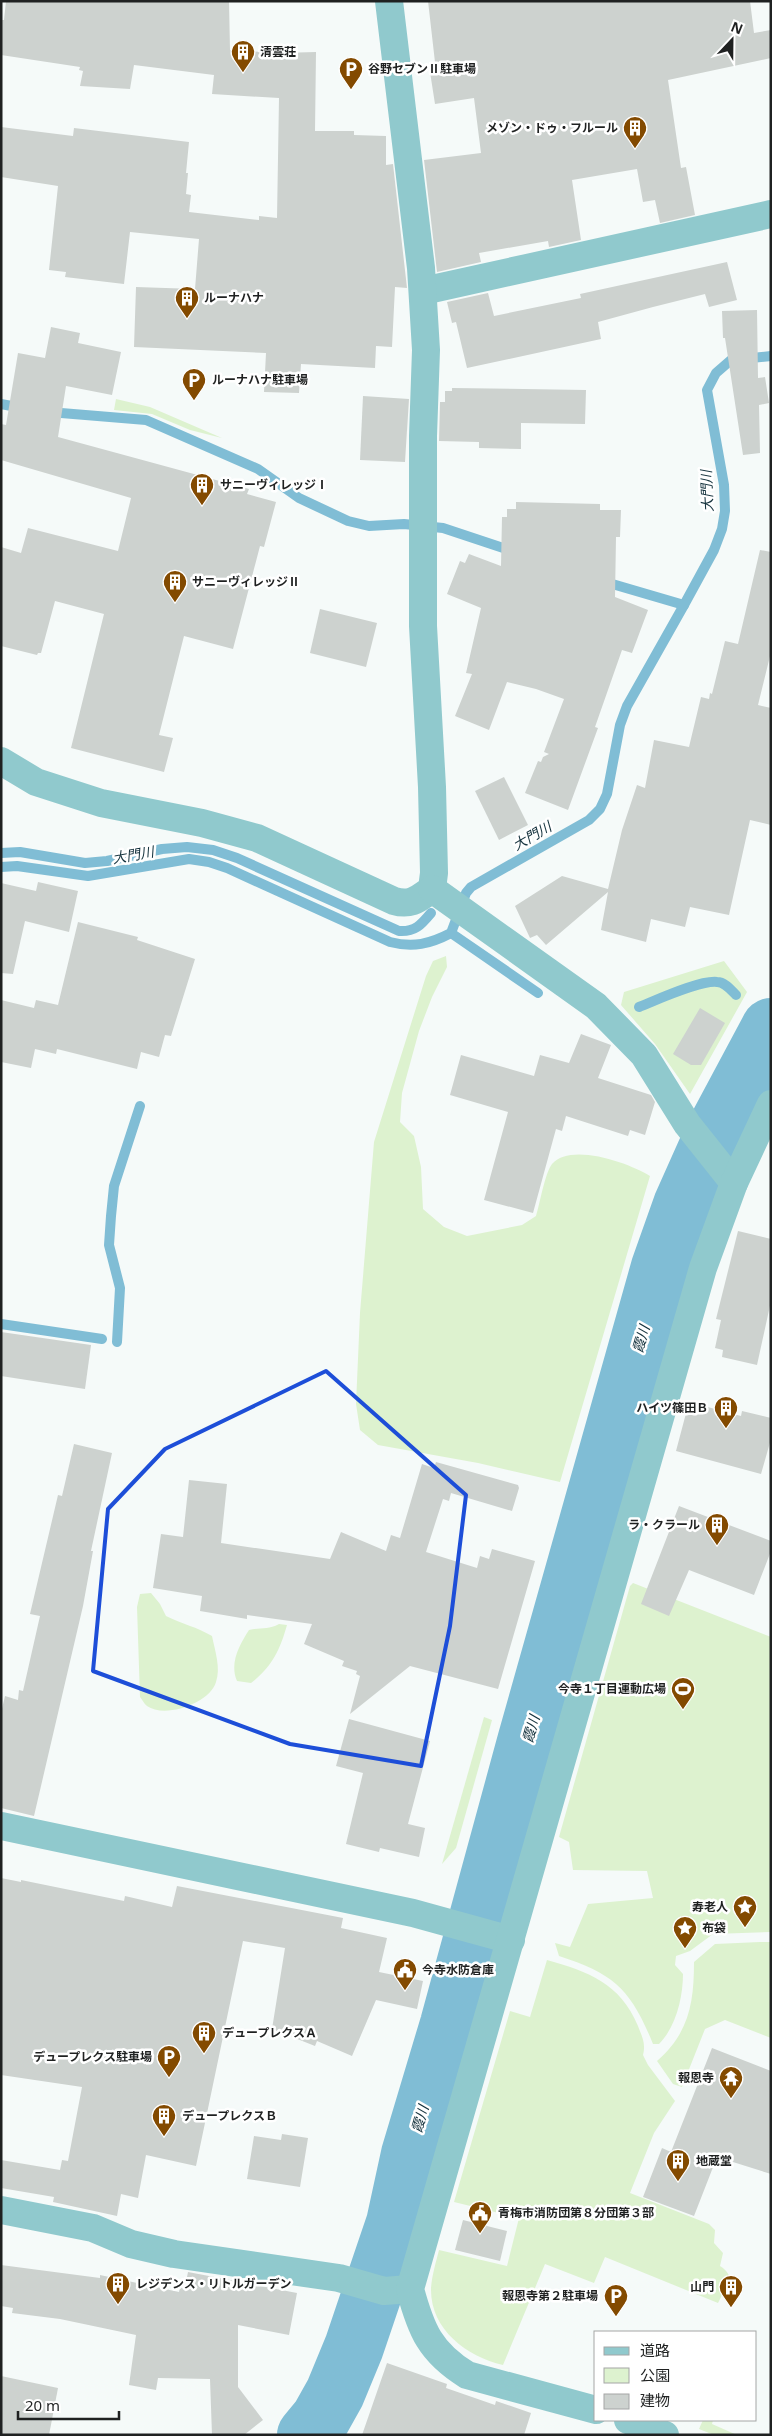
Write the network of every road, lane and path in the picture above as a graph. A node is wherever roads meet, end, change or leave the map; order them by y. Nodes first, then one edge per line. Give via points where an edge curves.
1 (389, 1) edge
2 (771, 214) edge
3 (423, 291) junction
4 (1, 761) edge
5 (438, 894) junction
6 (771, 1104) edge
7 (729, 1177) junction
8 (1, 1826) edge
9 (503, 1938) junction
10 (1, 2210) edge
11 (403, 2290) junction
12 (594, 2409) edge
13 (631, 2421) edge
14 (666, 2435) edge

1 - 3 street
2 - 3 street
3 - 5 street via 426,350 423,626
4 - 5 street via 36,782 102,803 202,823 256,838 394,902 405,904
5 - 7 street via 596,1006 644,1055 687,1124
6 - 7 street
7 - 9 street
8 - 9 street via 446,1921
9 - 11 street
10 - 11 street via 85,2226 131,2244 174,2254 344,2280 384,2292
11 - 12 street via 431,2346 448,2363 467,2375
13 - 14 street

